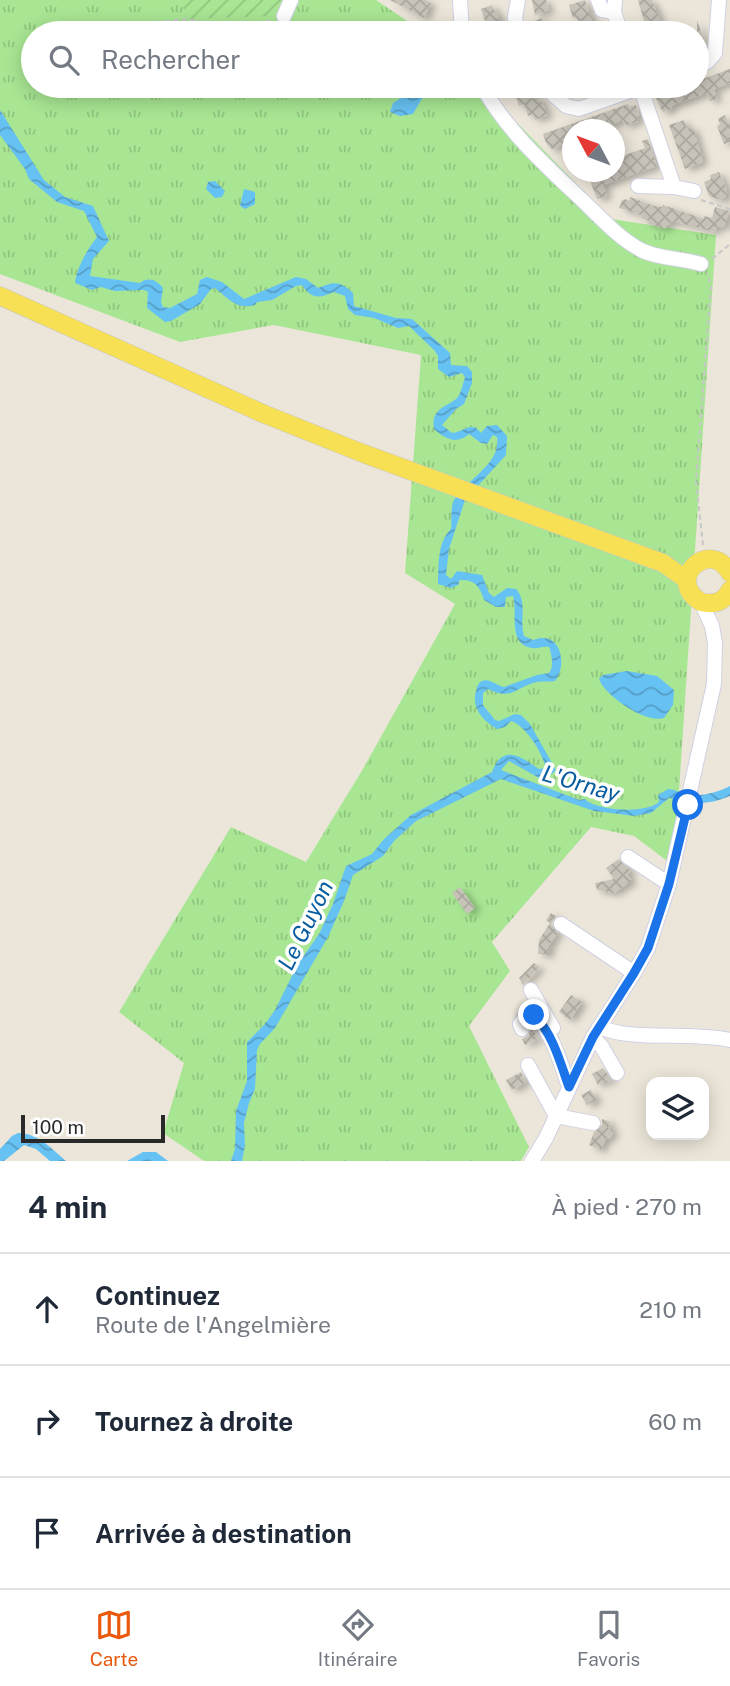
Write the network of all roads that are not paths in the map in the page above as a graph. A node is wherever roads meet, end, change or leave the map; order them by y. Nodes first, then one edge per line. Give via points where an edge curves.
1 (291, 0) edge
2 (460, 0) edge
3 (518, 0) edge
4 (598, 0) edge
5 (719, 0) edge
6 (614, 6) edge
7 (284, 16) road end
8 (461, 21) edge
9 (516, 21) edge
10 (709, 60) edge
11 (488, 98) edge
12 (557, 98) edge
13 (609, 98) edge
14 (646, 98) edge
15 (638, 186) dead end
16 (674, 187) junction
17 (694, 191) road end
18 (701, 264) road end
19 (0, 296) edge
20 (695, 568) junction
21 (730, 573) edge
22 (721, 598) edge
23 (628, 857) dead end
24 (669, 884) junction
25 (561, 924) dead end
26 (634, 973) junction
27 (531, 990) dead end
28 (522, 1029) dead end
29 (596, 1032) junction
30 (730, 1040) edge
31 (528, 1065) dead end
32 (576, 1073) junction
33 (617, 1073) dead end
34 (569, 1087) junction
35 (556, 1116) junction
36 (593, 1123) dead end
37 (532, 1161) edge

1 - 7 street
2 - 8 street
3 - 9 street
4 - 6 street via 602,10
5 - 10 street via 715,53
11 - 18 street via 525,144 621,236 659,257
12 - 13 street via 579,109
14 - 16 street
15 - 16 street
16 - 17 street
19 - 20 main road via 239,404 362,453 663,563
20 - 21 main road via 718,561
20 - 22 main road via 690,593
22 - 24 street via 712,626 715,684
23 - 24 street
24 - 26 street via 648,948
25 - 26 street
26 - 29 street
27 - 32 street
28 - 34 street via 520,1024 527,1015 543,1024
29 - 30 street via 695,1034
29 - 32 street
29 - 33 street
31 - 35 street
32 - 34 street
34 - 35 street
35 - 36 street
35 - 37 street

